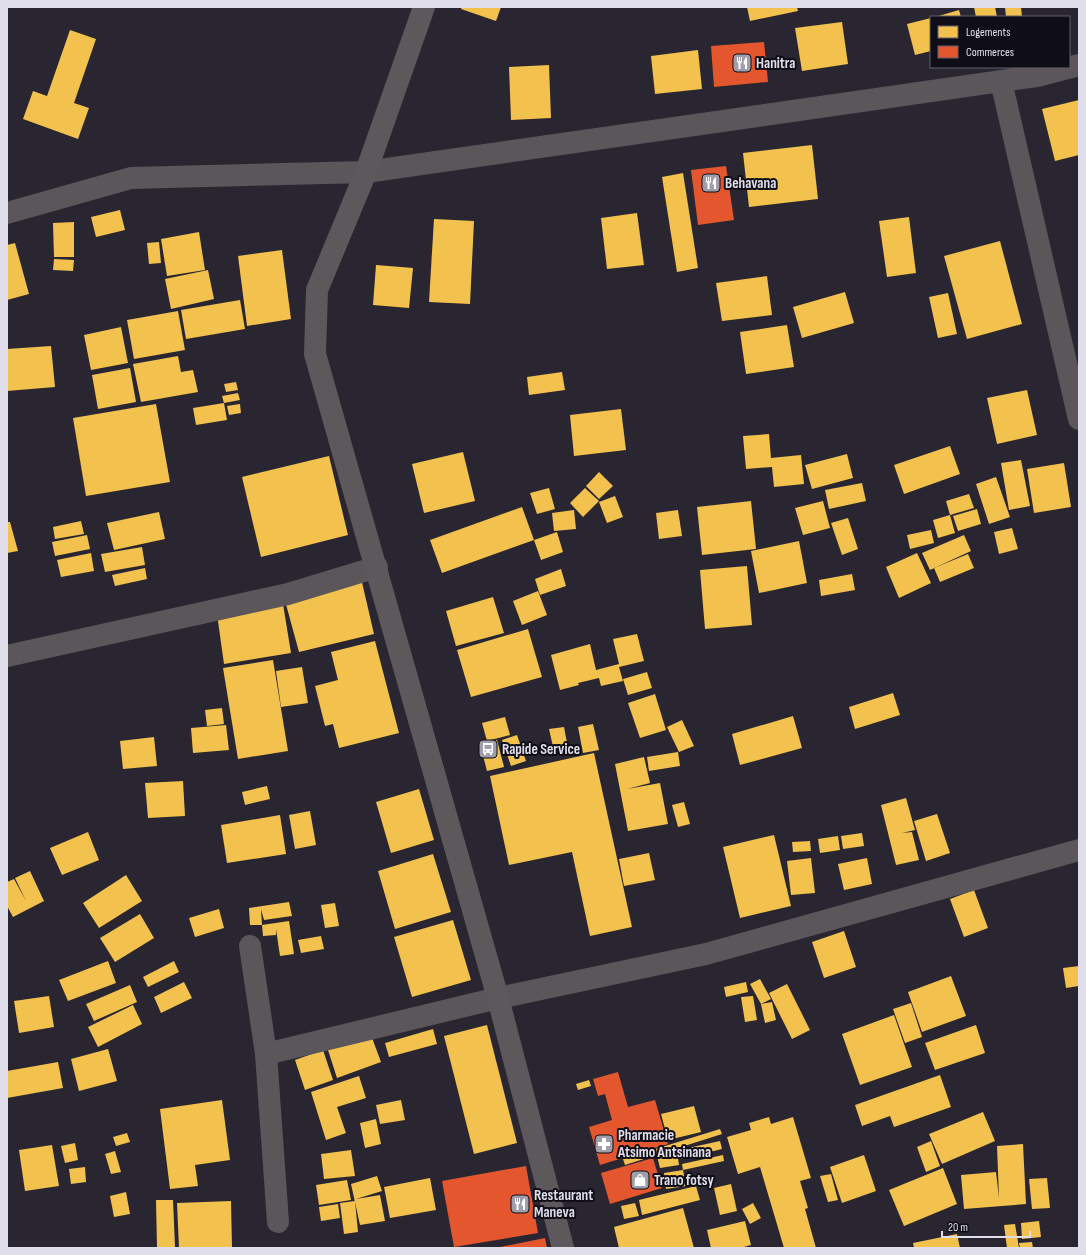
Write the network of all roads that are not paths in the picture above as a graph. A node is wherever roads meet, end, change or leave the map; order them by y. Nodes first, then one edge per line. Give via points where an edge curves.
1 (424, 7) edge
2 (1068, 68) edge
3 (1001, 81) junction
4 (366, 172) junction
5 (7, 213) edge
6 (1079, 419) edge
7 (376, 567) junction
8 (7, 656) edge
9 (1079, 850) edge
10 (250, 946) dead end
11 (498, 998) junction
12 (266, 1054) junction
13 (278, 1222) dead end
14 (563, 1248) edge

1 - 4 main road
2 - 3 street
3 - 4 street
3 - 6 street
4 - 5 street via 131,178
4 - 7 main road via 317,290 315,354
7 - 8 street via 288,594
7 - 11 main road
9 - 11 street via 706,954
10 - 12 street
11 - 12 street
11 - 14 main road
12 - 13 street

